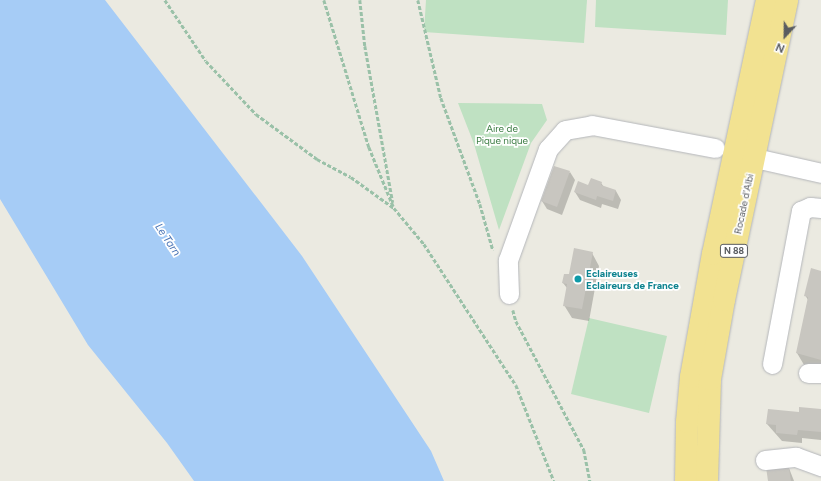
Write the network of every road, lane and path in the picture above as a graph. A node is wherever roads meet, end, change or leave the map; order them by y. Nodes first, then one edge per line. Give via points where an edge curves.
1 (165, 0) edge
2 (324, 0) edge
3 (360, 0) edge
4 (418, 0) edge
5 (758, 0) edge
6 (766, 0) edge
7 (787, 0) edge
8 (739, 130) junction
9 (715, 148) dead end
10 (764, 160) dead end
11 (821, 173) edge
12 (394, 208) junction
13 (821, 208) edge
14 (508, 260) junction
15 (509, 294) joint
16 (772, 364) dead end
17 (765, 460) dead end
18 (821, 466) edge
19 (554, 481) edge
20 (590, 481) edge
21 (686, 481) edge
22 (707, 481) edge

1 - 12 path via 206,62 256,114 317,159 356,181
2 - 12 path via 370,147
3 - 12 path via 365,46
4 - 14 path via 440,98 480,204 494,252
5 - 8 highway
6 - 8 highway, Rocade d'Albi / N 88
7 - 22 highway, Rocade d'Albi / N 88 via 724,300 710,379
8 - 21 highway, Rocade d'Albi / N 88 via 691,377
9 - 14 lane via 592,125 565,130 548,149
10 - 11 lane
12 - 19 path via 424,244 516,385
13 - 16 lane via 810,207 801,212
14 - 15 lane
15 - 20 path via 516,321 584,450
17 - 18 lane via 796,458

